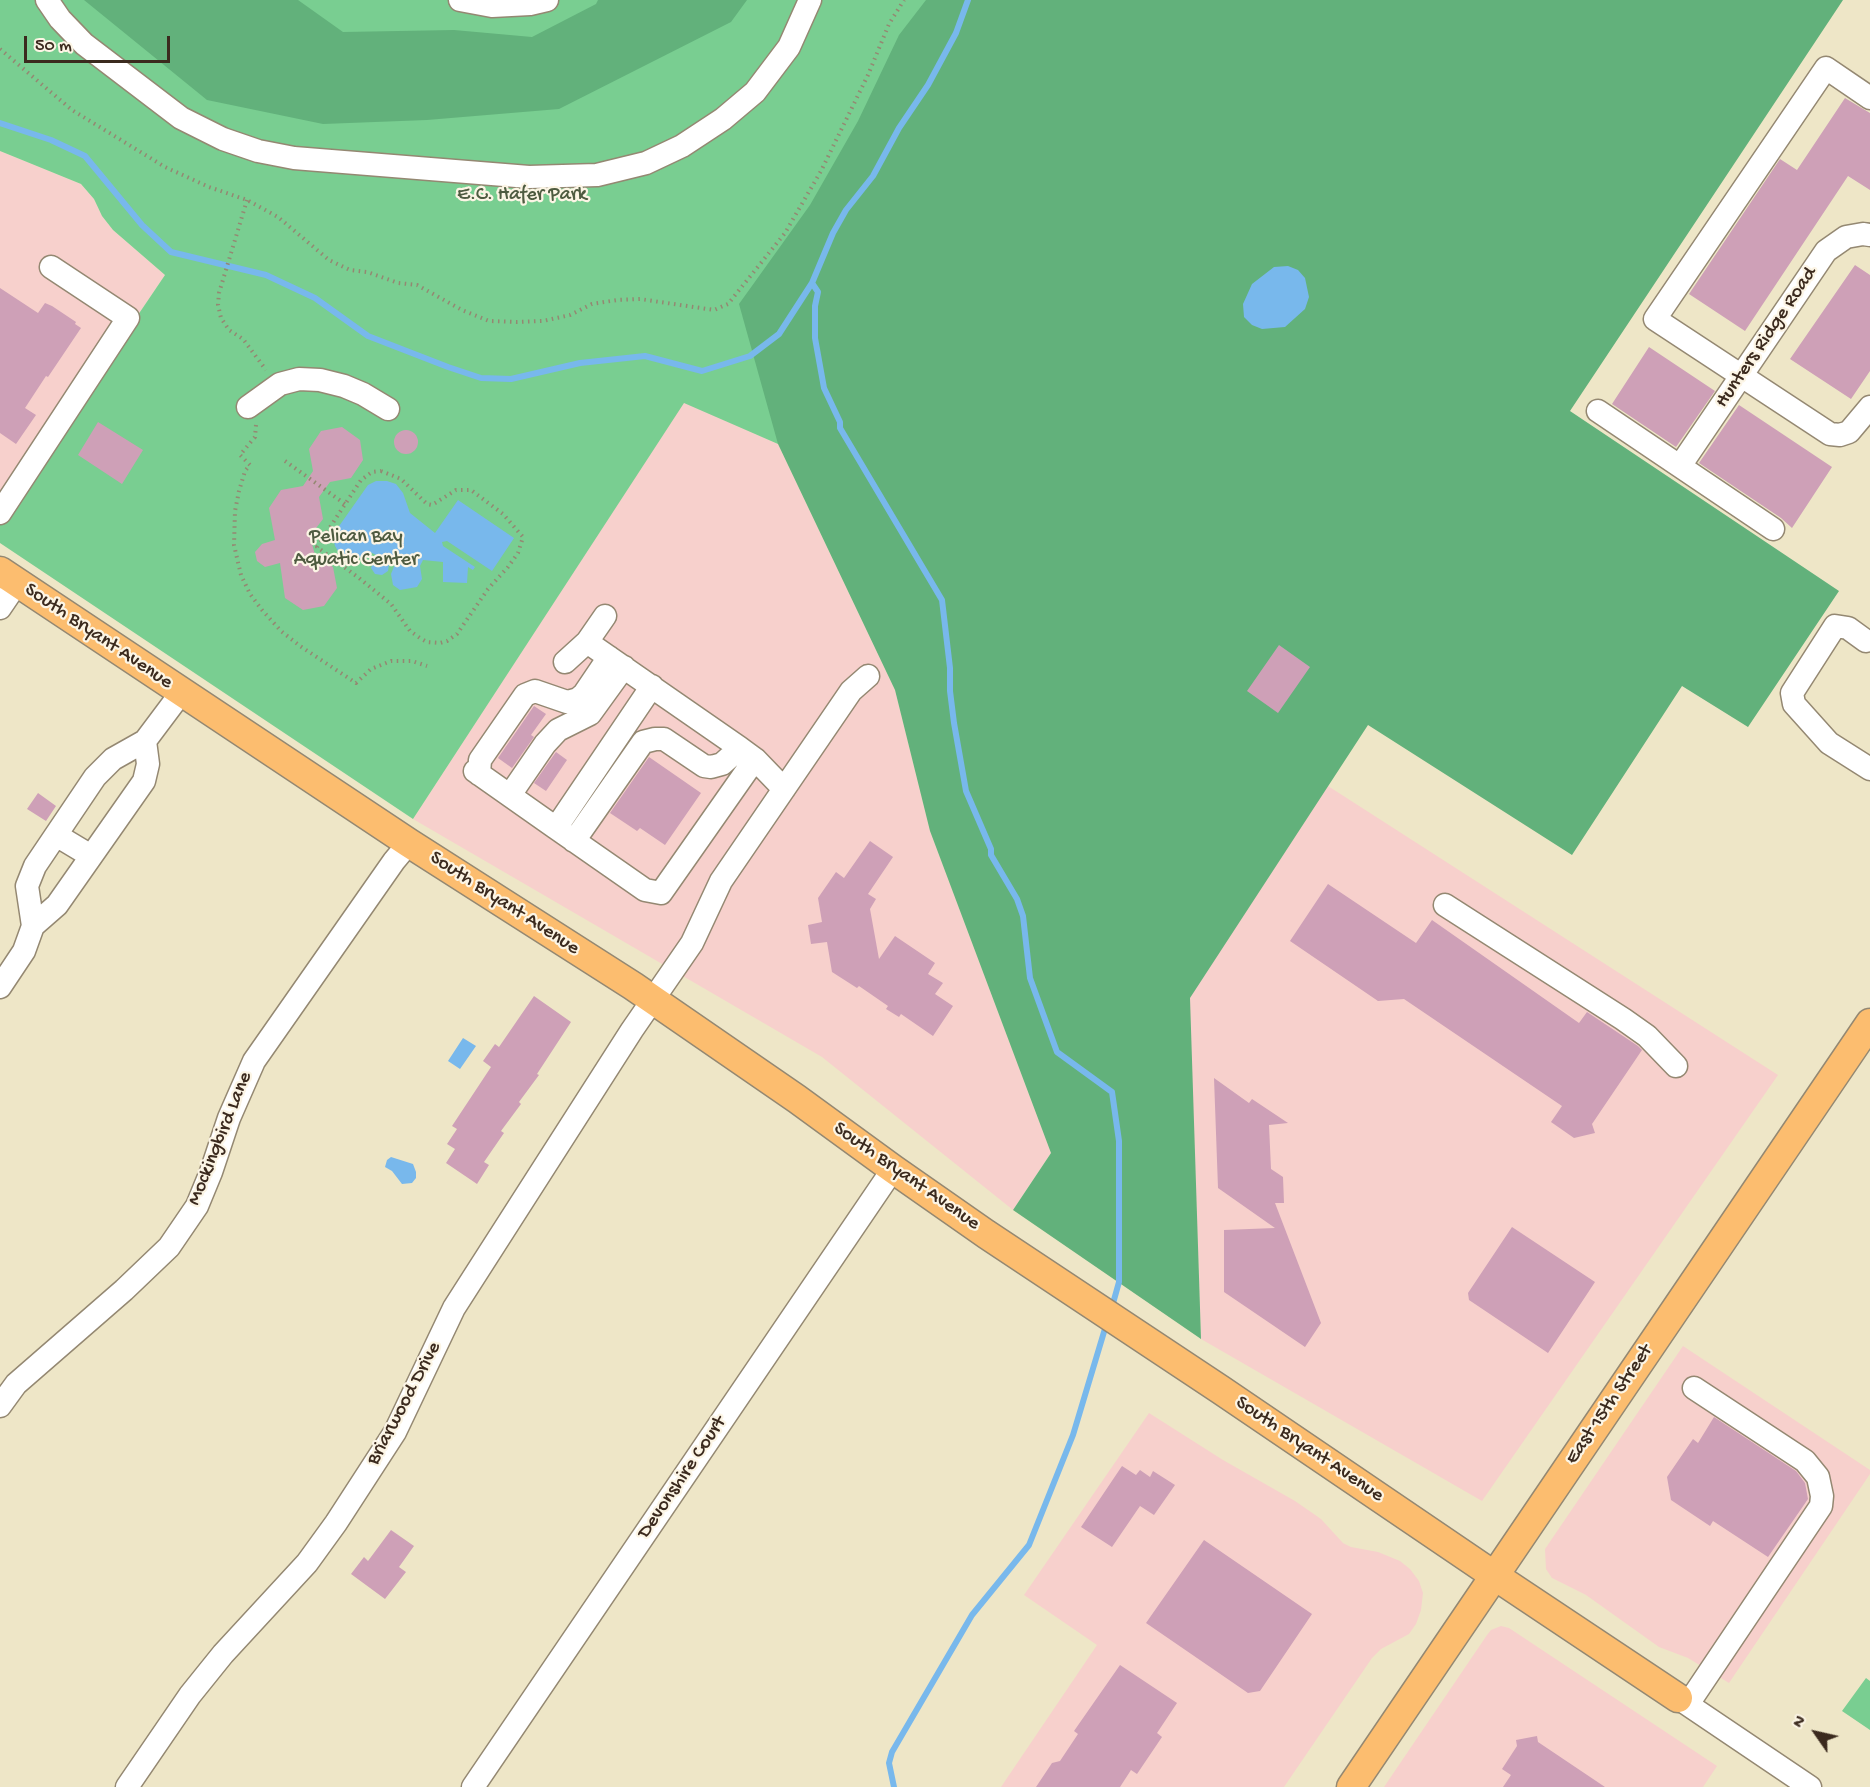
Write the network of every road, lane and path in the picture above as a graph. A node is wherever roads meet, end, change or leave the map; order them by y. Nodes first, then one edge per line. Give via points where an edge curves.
1 (46, 0) edge
2 (460, 0) edge
3 (547, 0) edge
4 (810, 0) edge
5 (904, 0) edge
6 (0, 49) edge
7 (1870, 98) edge
8 (247, 200) junction
9 (1870, 235) edge
10 (51, 267) dead end
11 (1741, 376) junction
12 (274, 388) junction
13 (1870, 407) edge
14 (388, 409) dead end
15 (1598, 411) dead end
16 (252, 414) joint
17 (285, 461) dead end
18 (1680, 466) junction
19 (345, 504) junction
20 (0, 513) edge
21 (1773, 529) dead end
22 (9, 577) edge
23 (0, 608) edge
24 (605, 616) dead end
25 (1866, 641) dead end
26 (587, 642) junction
27 (565, 662) dead end
28 (617, 662) junction
29 (427, 666) dead end
30 (868, 676) dead end
31 (652, 686) junction
32 (182, 693) junction
33 (145, 741) junction
34 (747, 754) junction
35 (1870, 769) edge
36 (784, 789) junction
37 (510, 795) junction
38 (565, 835) junction
39 (56, 836) junction
40 (409, 843) junction
41 (91, 856) junction
42 (1444, 905) dead end
43 (33, 926) junction
44 (0, 987) edge
45 (653, 999) junction
46 (1870, 1023) edge
47 (1676, 1066) dead end
48 (893, 1169) junction
49 (1695, 1388) dead end
50 (0, 1406) edge
51 (1494, 1576) junction
52 (1683, 1701) junction
53 (127, 1787) edge
54 (473, 1787) edge
55 (1351, 1787) edge
56 (1810, 1787) edge

1 - 4 street via 100,57 181,118 223,139 294,158 529,177 597,175 646,163 682,146 755,92 789,47
2 - 3 street via 492,6
5 - 8 path via 889,24 834,147 784,233 728,304 714,310 640,299 592,304 570,315 543,321 489,321 417,285 350,270 329,260 278,217
6 - 8 path via 72,111 165,167
7 - 11 street via 1826,68 1655,319
8 - 12 path via 218,305 229,330 243,339 262,362
9 - 11 street, Hunters Ridge Road via 1846,237 1826,251
10 - 20 street via 128,318
11 - 13 street via 1821,429 1840,435 1849,432
11 - 18 street, Hunters Ridge Road
12 - 14 street via 299,379 320,380 363,394
12 - 16 street
15 - 18 street
16 - 29 path via 255,437 240,455 250,465 239,491 234,536 241,575 256,602 281,631 356,683 371,669 391,661
17 - 19 path
18 - 21 street
19 - 19 path via 361,480 372,472 401,479 432,505 456,490 471,490 519,530 522,545 456,634 447,641 427,642 410,632 384,598 317,547
22 - 23 street
22 - 32 main road, South Bryant Avenue
24 - 26 street
25 - 35 street via 1848,628 1835,626 1792,693 1794,704 1829,743
26 - 27 street
26 - 28 street
28 - 31 street
28 - 37 street via 590,714 558,730
28 - 37 street via 578,699 567,702 535,691 525,695 480,760 477,772
30 - 36 street, Briarwood Drive via 851,690
31 - 34 street
31 - 38 street
32 - 33 street
32 - 40 main road, South Bryant Avenue
33 - 39 street via 113,759 95,777
33 - 41 street via 148,764 144,781
34 - 36 street
34 - 38 street via 711,767 664,739 643,742
34 - 38 street via 661,893 645,890
36 - 45 street, Briarwood Drive via 721,881 692,943
37 - 38 street
39 - 41 street
39 - 43 street via 35,866 27,886
40 - 45 main road, South Bryant Avenue
40 - 50 street, Mockingbird Lane via 254,1061 197,1206 169,1247 16,1384
41 - 43 street via 57,905
42 - 47 street via 1647,1036
43 - 44 street via 24,951
45 - 48 main road, South Bryant Avenue
45 - 53 street, Briarwood Drive via 454,1308 395,1432 336,1523 307,1563 223,1654
46 - 51 main road, East 15th Street
48 - 51 main road, South Bryant Avenue
48 - 54 street, Devonshire Court
49 - 52 street via 1805,1461 1818,1477 1822,1496 1821,1506
51 - 52 main road, South Bryant Avenue
51 - 55 main road, East 15th Street
52 - 56 street, South Bryant Avenue

